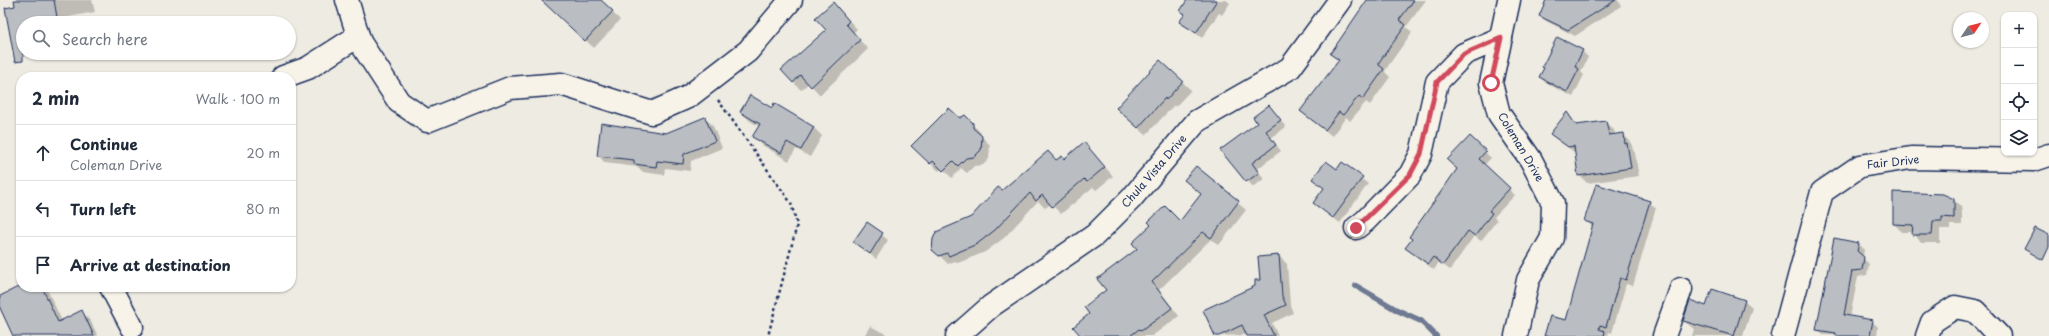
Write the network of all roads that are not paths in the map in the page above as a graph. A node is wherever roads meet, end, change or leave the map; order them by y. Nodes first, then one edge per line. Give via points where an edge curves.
1 (347, 0) edge
2 (791, 0) edge
3 (1340, 0) edge
4 (1509, 0) edge
5 (358, 36) junction
6 (1501, 38) junction
7 (296, 72) edge
8 (2049, 155) edge
9 (1356, 228) dead end
10 (1681, 289) dead end
11 (113, 292) edge
12 (132, 327) dead end
13 (957, 336) edge
14 (1516, 336) edge
15 (1664, 336) edge
16 (1783, 336) edge
17 (1927, 336) edge
18 (1999, 336) edge

1 - 5 street
2 - 5 street via 748,51 688,97 652,113 561,84 510,88 427,121 399,102
3 - 13 street, Chula Vista Drive via 1290,68 1198,121 1131,199 1095,235 991,306
4 - 6 street, Coleman Drive
5 - 7 street via 308,68
6 - 9 street via 1464,54 1437,82 1421,154 1410,175
6 - 14 street, Coleman Drive via 1491,83 1499,114 1531,160 1553,203 1552,238 1528,280
8 - 16 street, Fair Drive via 2034,160 1911,158 1860,166 1822,192
10 - 15 street
11 - 12 street
17 - 18 street via 1932,322 1955,307 1975,311

